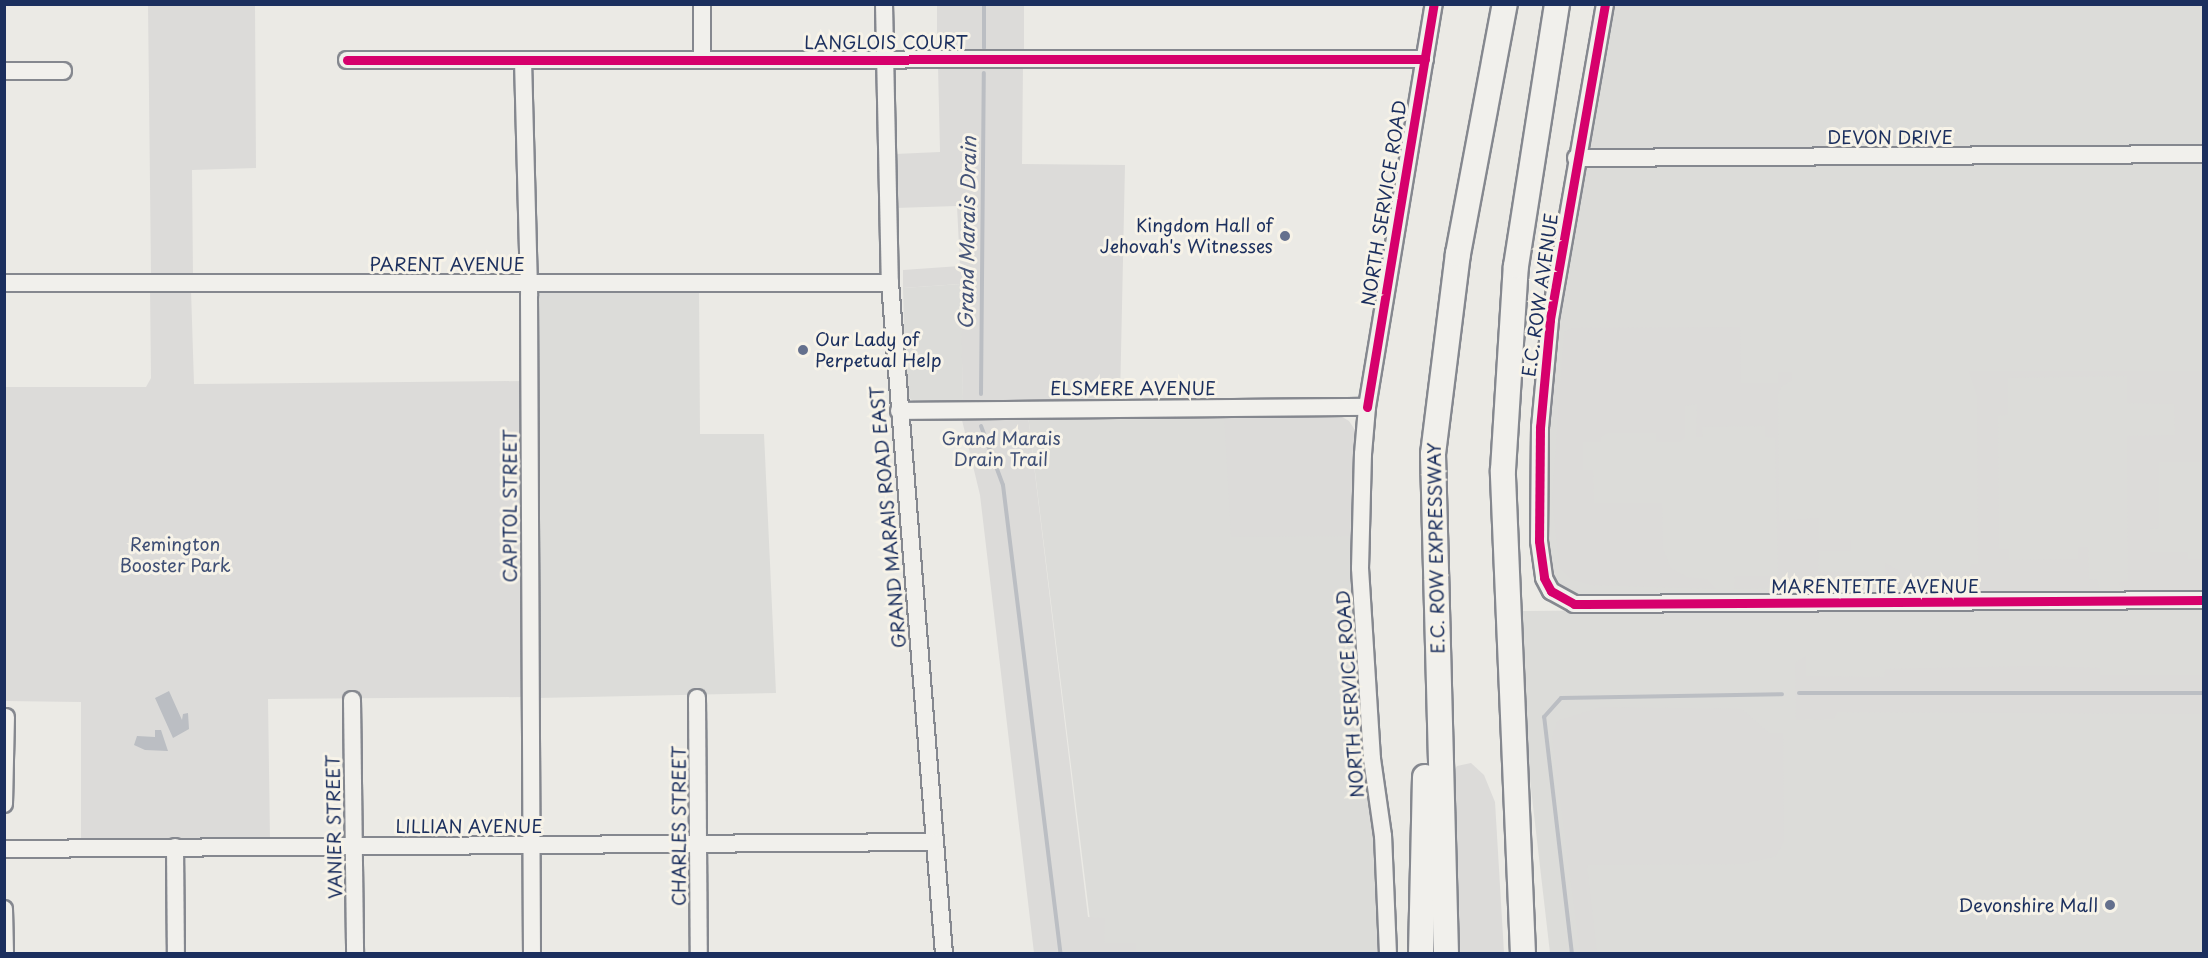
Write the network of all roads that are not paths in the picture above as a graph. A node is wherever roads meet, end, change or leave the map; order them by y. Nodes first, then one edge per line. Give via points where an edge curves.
1 (702, 4) edge
2 (884, 4) edge
3 (1434, 4) edge
4 (1505, 4) edge
5 (1557, 4) edge
6 (1605, 4) edge
7 (702, 59) junction
8 (886, 59) junction
9 (1425, 59) junction
10 (347, 60) dead end
11 (523, 60) junction
12 (63, 70) dead end
13 (4, 71) edge
14 (2204, 154) edge
15 (1576, 158) junction
16 (4, 283) edge
17 (526, 283) junction
18 (890, 284) junction
19 (1367, 407) junction
20 (899, 411) junction
21 (1433, 454) junction
22 (1551, 591) joint
23 (2204, 600) edge
24 (697, 698) dead end
25 (352, 700) dead end
26 (6, 717) edge
27 (4, 804) edge
28 (933, 842) junction
29 (698, 844) junction
30 (532, 845) junction
31 (354, 846) junction
32 (175, 847) junction
33 (4, 849) edge
34 (1519, 870) junction
35 (4, 909) edge
36 (5, 954) edge
37 (176, 954) edge
38 (355, 954) edge
39 (532, 954) edge
40 (699, 954) edge
41 (944, 954) edge
42 (1388, 954) edge
43 (1421, 954) edge
44 (1446, 954) edge
45 (1523, 954) edge
46 (1528, 954) edge

1 - 7 street
2 - 8 street, GRAND MARAIS ROAD EAST
3 - 9 street, NORTH SERVICE ROAD
4 - 21 highway, E.C. ROW EXPRESSWAY via 1458,254
5 - 34 highway via 1516,266 1503,470
6 - 15 street, E.C. ROW AVENUE
7 - 8 street, LANGLOIS COURT
7 - 11 street, LANGLOIS COURT
8 - 9 street, LANGLOIS COURT
8 - 18 street, GRAND MARAIS ROAD EAST
9 - 19 street, NORTH SERVICE ROAD
10 - 11 street, LANGLOIS COURT
11 - 17 street, CAPITOL STREET
12 - 13 street
14 - 15 street, DEVON DRIVE
15 - 22 street, E.C. ROW AVENUE via 1550,320 1540,427 1539,541 1544,578
16 - 17 street, PARENT AVENUE
17 - 18 street, PARENT AVENUE
17 - 30 street, CAPITOL STREET
18 - 20 street, GRAND MARAIS ROAD EAST
19 - 20 street, ELSMERE AVENUE
19 - 42 street, NORTH SERVICE ROAD via 1360,568 1372,759 1383,836
20 - 28 street, GRAND MARAIS ROAD EAST
21 - 43 highway
21 - 44 highway, E.C. ROW EXPRESSWAY
22 - 23 street, MARENTETTE AVENUE via 1567,601 1585,604
24 - 29 street, CHARLES STREET
25 - 31 street, VANIER STREET
26 - 27 street
28 - 29 street, LILLIAN AVENUE
28 - 41 street, GRAND MARAIS ROAD EAST
29 - 30 street, LILLIAN AVENUE
29 - 40 street, CHARLES STREET
30 - 31 street, LILLIAN AVENUE
30 - 39 street, CAPITOL STREET
31 - 32 street, LILLIAN AVENUE
31 - 38 street, VANIER STREET
32 - 33 street, LILLIAN AVENUE
32 - 37 street
34 - 45 highway
34 - 46 highway
35 - 36 street

